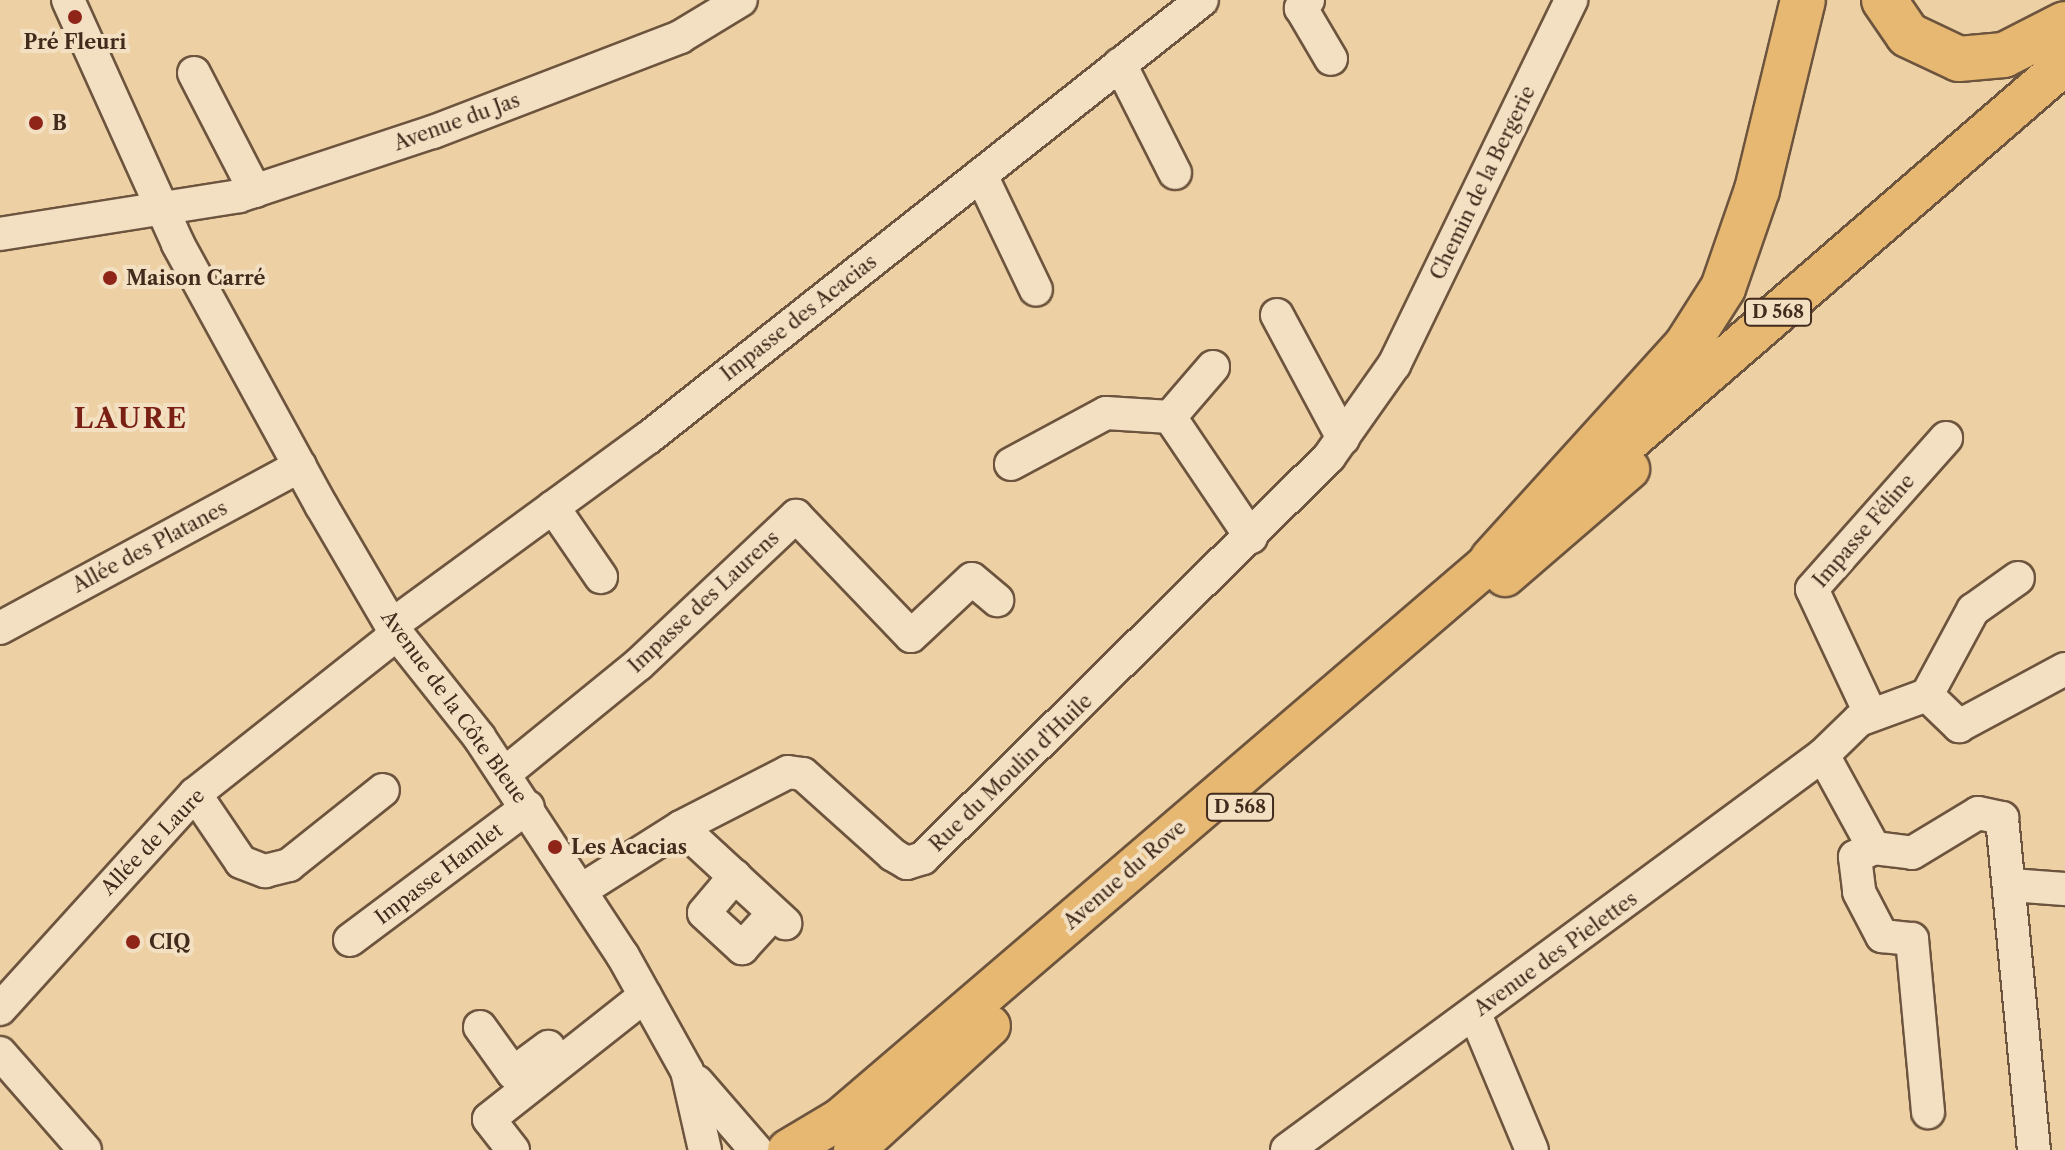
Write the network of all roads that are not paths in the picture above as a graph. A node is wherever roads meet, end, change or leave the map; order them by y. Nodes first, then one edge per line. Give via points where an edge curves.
1 (68, 0) edge
2 (741, 0) edge
3 (1202, 0) edge
4 (1308, 0) edge
5 (1571, 0) edge
6 (1803, 0) edge
7 (1884, 0) edge
8 (2065, 24) edge
9 (1331, 59) dead end
10 (1120, 64) junction
11 (2065, 64) edge
12 (194, 73) dead end
13 (2065, 97) edge
14 (1175, 173) dead end
15 (981, 175) junction
16 (255, 191) junction
17 (162, 212) junction
18 (0, 234) edge
19 (1036, 290) dead end
20 (1277, 315) dead end
21 (1213, 367) dead end
22 (1170, 417) junction
23 (1343, 438) junction
24 (1946, 438) dead end
25 (1011, 464) dead end
26 (300, 466) junction
27 (553, 507) junction
28 (1251, 537) junction
29 (1492, 560) junction
30 (601, 577) dead end
31 (2018, 578) dead end
32 (997, 600) dead end
33 (0, 628) edge
34 (394, 630) junction
35 (2065, 669) edge
36 (1927, 695) junction
37 (1871, 715) junction
38 (1823, 755) junction
39 (504, 774) junction
40 (383, 790) dead end
41 (195, 794) junction
42 (528, 807) junction
43 (681, 827) junction
44 (1874, 848) junction
45 (735, 876) junction
46 (2010, 885) junction
47 (583, 889) junction
48 (2065, 889) edge
49 (350, 940) dead end
50 (641, 988) junction
51 (0, 1009) edge
52 (1475, 1014) junction
53 (480, 1027) dead end
54 (0, 1053) edge
55 (687, 1071) junction
56 (1928, 1112) dead end
57 (85, 1150) edge
58 (513, 1150) edge
59 (705, 1150) edge
60 (756, 1150) edge
61 (788, 1150) edge
62 (854, 1150) edge
63 (1287, 1150) edge
64 (1532, 1150) edge
65 (2034, 1150) edge

1 - 17 street, Avenue de la Côte Bleue
2 - 16 street, Avenue du Jas via 680,37
3 - 10 street, Impasse des Acacias
4 - 9 street via 1301,8
5 - 23 street, Chemin de la Bergerie via 1394,365
6 - 29 highway via 1757,190 1723,288 1686,346
7 - 8 highway via 1908,35 1959,59 2004,55
10 - 14 street
10 - 15 street, Impasse des Acacias
11 - 29 main road, D 568
12 - 16 street
13 - 62 main road, D 568 via 1034,985
15 - 19 street
15 - 27 street, Impasse des Acacias
16 - 17 street, Avenue du Jas
17 - 18 street, Avenue du Jas
17 - 26 street, Avenue de la Côte Bleue
20 - 23 street
21 - 22 street
22 - 25 street via 1106,413
22 - 28 street
23 - 28 street, Rue du Moulin d'Huile
24 - 37 street, Impasse Féline via 1812,589
26 - 33 street, Allée des Platanes
26 - 34 street, Avenue de la Côte Bleue
27 - 30 street
27 - 34 street, Impasse des Acacias
28 - 43 street, Rue du Moulin d'Huile via 923,858 907,863 893,855 803,774 788,772
29 - 61 main road, Avenue du Rove / D 568 via 840,1119
31 - 36 street via 1973,610
32 - 39 street, Impasse des Laurens via 972,579 911,636 796,516 639,664
34 - 39 street, Avenue de la Côte Bleue
34 - 41 street, Allée de Laure
35 - 36 street via 1959,726
36 - 37 street, Avenue des Pielettes
37 - 38 street, Avenue des Pielettes
38 - 44 street
38 - 52 street, Avenue des Pielettes
39 - 42 street, Avenue de la Côte Bleue
40 - 41 street via 289,865 265,871 241,862
41 - 51 street, Allée de Laure
42 - 47 street, Avenue de la Côte Bleue
42 - 49 street, Impasse Hamlet
43 - 45 street
43 - 47 street, Rue du Moulin d'Huile
44 - 46 street via 1912,853 1978,813 2002,818
44 - 56 street via 1855,857 1859,892 1882,936 1912,939
45 - 45 street via 780,918 742,948 704,913
46 - 48 street
46 - 65 street
47 - 50 street, Avenue de la Côte Bleue
50 - 53 street via 513,1073
50 - 55 street, Avenue de la Côte Bleue
50 - 58 street via 489,1119
52 - 63 street, Avenue des Pielettes
52 - 64 street
54 - 57 street
55 - 59 street, Avenue de la Côte Bleue
55 - 60 street, Avenue de la Côte Bleue

